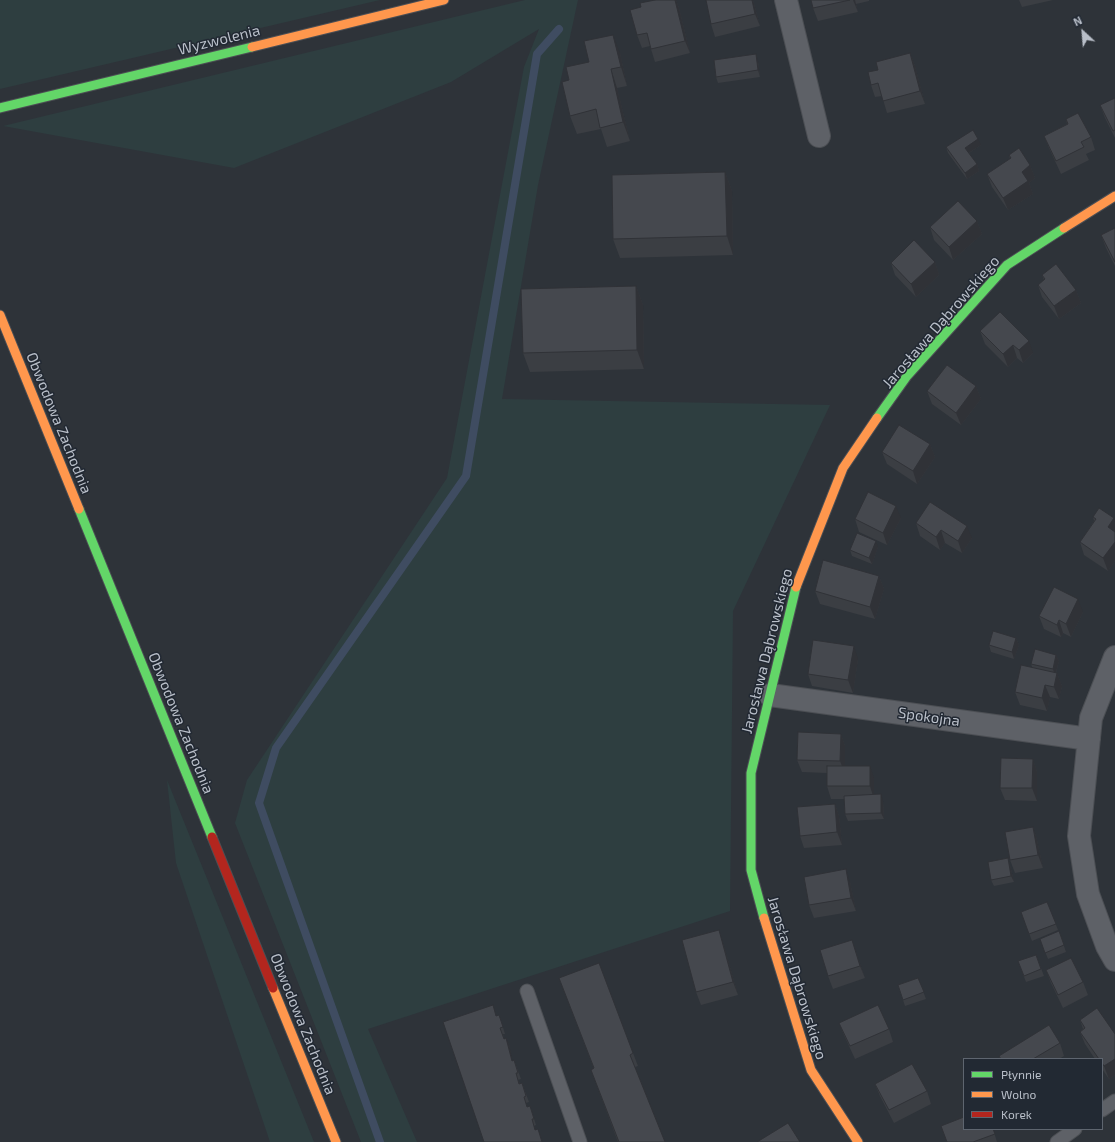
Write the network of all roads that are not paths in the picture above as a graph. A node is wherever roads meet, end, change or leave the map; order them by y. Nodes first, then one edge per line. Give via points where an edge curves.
1 (444, 0) edge
2 (786, 0) edge
3 (0, 108) edge
4 (819, 136) dead end
5 (1115, 196) edge
6 (0, 316) edge
7 (1115, 657) edge
8 (770, 695) junction
9 (1089, 740) junction
10 (1112, 950) edge
11 (527, 990) dead end
12 (1115, 1101) edge
13 (1103, 1109) edge
14 (1074, 1130) edge
15 (336, 1142) edge
16 (580, 1142) edge
17 (858, 1142) edge
18 (1057, 1142) edge

1 - 3 street, Wyzwolenia
2 - 4 street
5 - 8 street, Jarosława Dąbrowskiego via 1007,265 907,376 843,468 798,578
6 - 15 street, Obwodowa Zachodnia
7 - 9 street via 1091,718
8 - 9 street, Spokojna
8 - 17 street, Jarosława Dąbrowskiego via 751,773 751,870 770,943 811,1070
9 - 10 street via 1079,836 1088,894
11 - 16 lane
12 - 13 lane
14 - 18 lane

